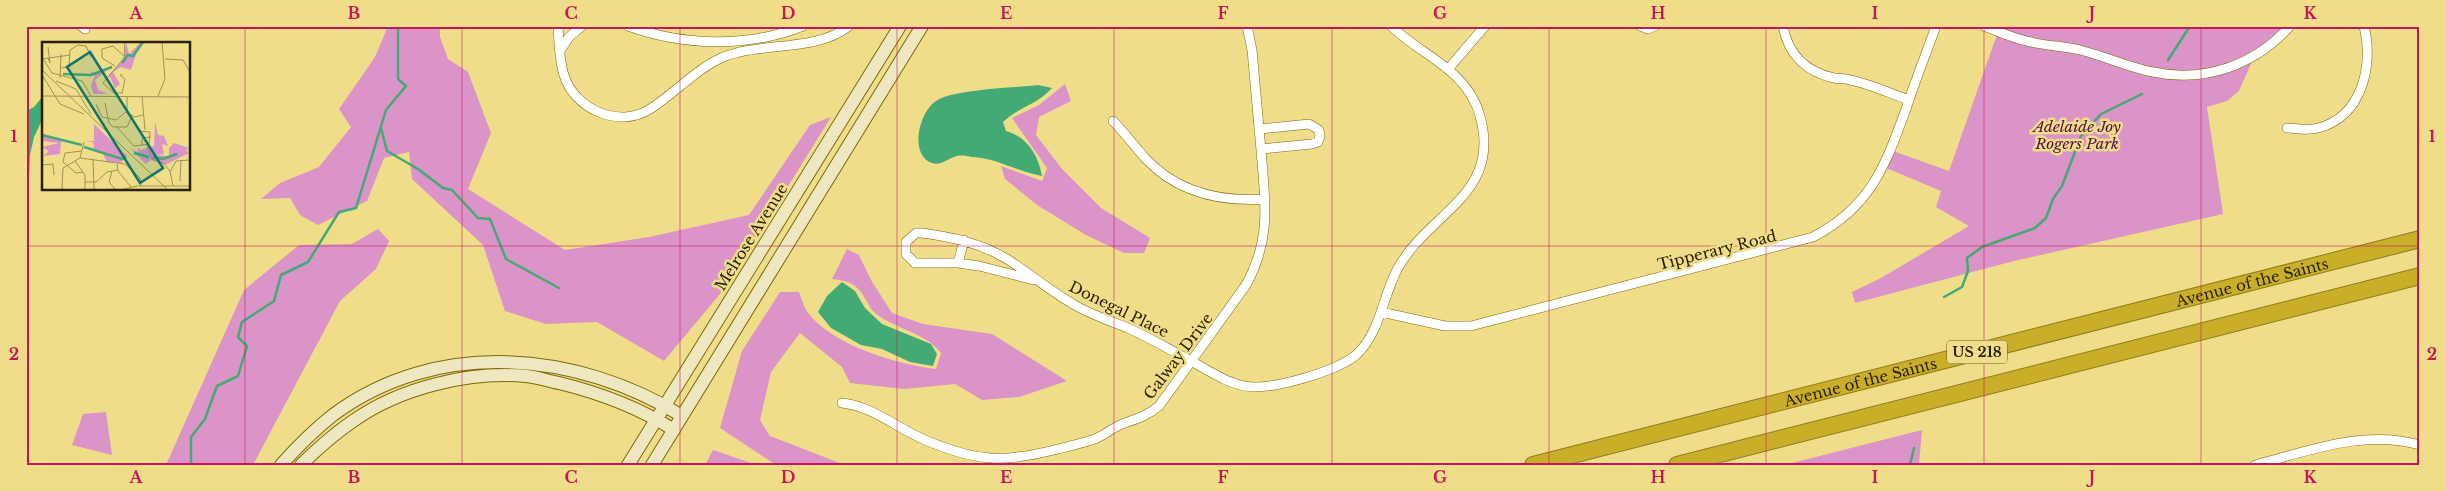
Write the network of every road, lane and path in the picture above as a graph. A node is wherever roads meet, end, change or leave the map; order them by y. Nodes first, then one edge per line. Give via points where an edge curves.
1 (558, 26) edge
2 (582, 26) edge
3 (628, 26) edge
4 (803, 26) edge
5 (849, 26) edge
6 (900, 26) edge
7 (922, 26) edge
8 (1247, 26) edge
9 (1391, 26) edge
10 (1485, 26) edge
11 (1640, 26) edge
12 (1654, 26) edge
13 (1783, 26) edge
14 (1936, 26) edge
15 (1984, 26) edge
16 (2290, 26) edge
17 (2364, 26) edge
18 (738, 40) junction
19 (560, 51) junction
20 (742, 53) junction
21 (1450, 68) junction
22 (1909, 100) junction
23 (1113, 121) dead end
24 (1260, 128) junction
25 (2287, 128) dead end
26 (1261, 149) junction
27 (1265, 199) junction
28 (2420, 239) edge
29 (964, 240) junction
30 (958, 263) junction
31 (2420, 276) edge
32 (1034, 280) junction
33 (1381, 312) junction
34 (1193, 361) junction
35 (842, 403) dead end
36 (665, 406) junction
37 (682, 416) junction
38 (657, 419) junction
39 (674, 430) junction
40 (2420, 445) edge
41 (281, 465) edge
42 (301, 465) edge
43 (628, 465) edge
44 (652, 465) edge
45 (1533, 465) edge
46 (1677, 465) edge
47 (2255, 465) edge

1 - 19 street
2 - 19 street
3 - 18 street via 684,40
4 - 18 street
5 - 20 street via 821,40
6 - 36 main road, Melrose Avenue
7 - 37 main road
8 - 24 street, Galway Drive
9 - 21 street, Donegal Place
10 - 21 street
11 - 12 street via 1648,29
13 - 22 street via 1790,49 1812,70
14 - 22 street, Tipperary Road
15 - 16 street via 2030,42 2080,50 2151,71 2190,75 2223,70 2254,57
17 - 25 street via 2368,67 2353,104 2326,126
18 - 20 street
19 - 20 street via 564,77 576,96 595,110 622,117 649,110 704,68 721,58
21 - 33 street, Donegal Place via 1476,105 1483,132 1481,160 1463,199 1425,233 1399,266
22 - 33 street, Tipperary Road via 1876,182 1850,213 1799,243 1471,326 1445,326
23 - 27 street via 1146,160 1182,186 1223,199
24 - 26 street, Galway Drive
24 - 26 street via 1309,124 1319,130 1320,136 1318,142 1312,144
26 - 27 street, Galway Drive
27 - 34 street, Galway Drive via 1264,240 1254,270
28 - 45 highway, Avenue of the Saints / US 218
29 - 30 street
29 - 30 street, Donegal Place via 916,233 910,236 904,248 915,263
29 - 32 street, Donegal Place via 1007,259
30 - 32 street, Donegal Place via 1002,270
31 - 46 highway, US 218
32 - 34 street, Donegal Place via 1073,305
33 - 34 street, Donegal Place via 1364,346 1343,364 1323,372 1254,387 1233,382
34 - 35 street, Galway Drive via 1151,413 1096,438 1024,458 1001,460 955,452 859,405
36 - 37 main road
36 - 38 main road, Melrose Avenue
36 - 41 main road via 651,397 550,365 470,363 394,381 366,395 334,415
37 - 39 main road
38 - 39 main road
38 - 42 main road via 594,392 527,376 490,375 442,383 396,398 354,420
38 - 43 main road, Melrose Avenue
39 - 44 main road
40 - 47 street via 2387,438 2364,438

